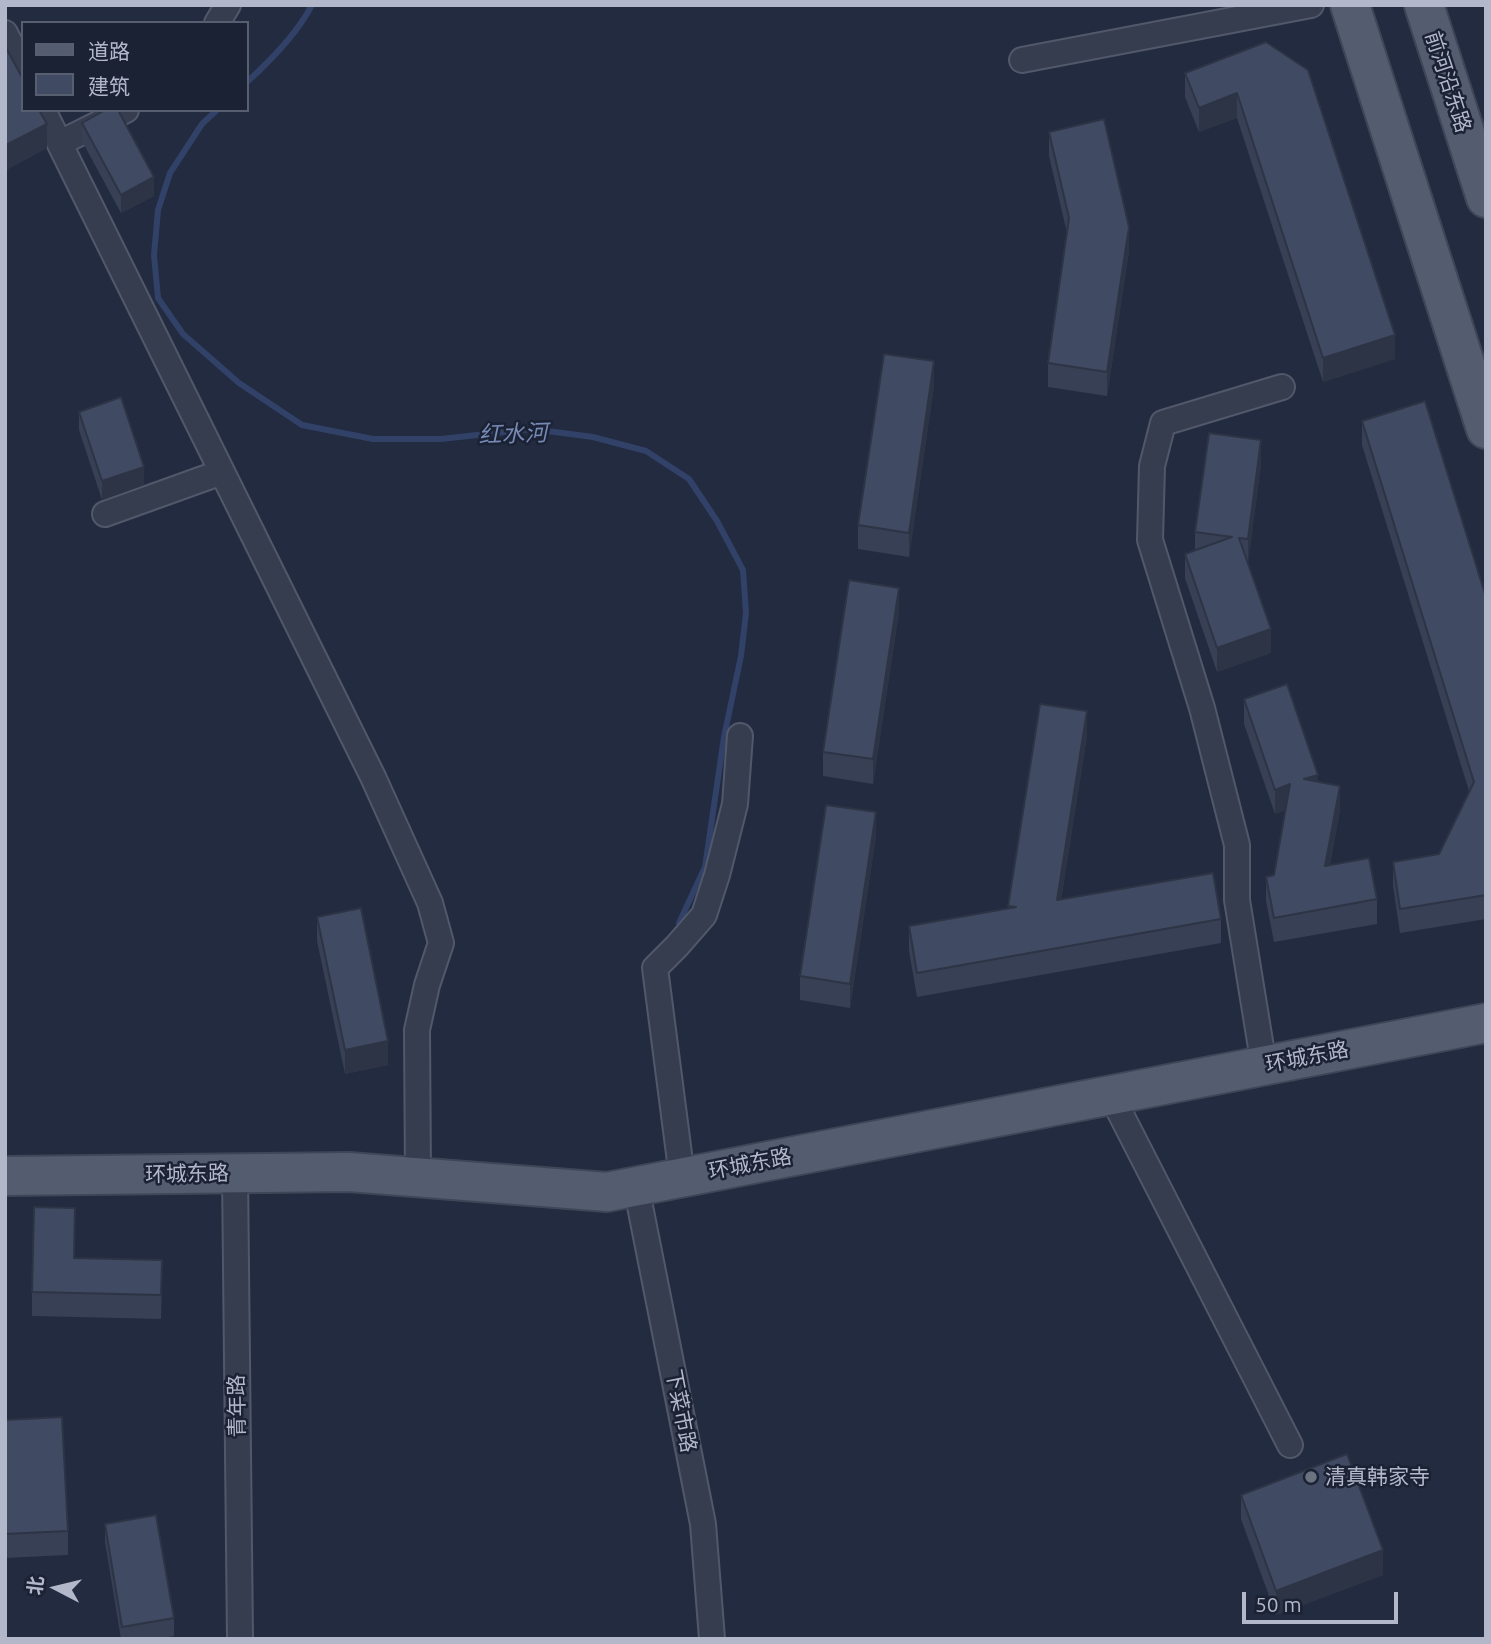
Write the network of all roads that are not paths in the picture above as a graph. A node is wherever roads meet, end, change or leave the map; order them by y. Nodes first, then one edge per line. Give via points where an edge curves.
1 (228, 5) edge
2 (1311, 5) edge
3 (1350, 5) edge
4 (1424, 5) edge
5 (218, 21) edge
6 (5, 33) edge
7 (1022, 60) dead end
8 (21, 65) edge
9 (44, 112) edge
10 (122, 112) edge
11 (60, 143) junction
12 (1486, 198) edge
13 (1282, 387) dead end
14 (1486, 429) edge
15 (222, 472) junction
16 (105, 514) dead end
17 (740, 736) dead end
18 (1486, 1023) edge
19 (1264, 1066) junction
20 (1111, 1095) junction
21 (234, 1174) junction
22 (5, 1176) edge
23 (418, 1177) junction
24 (682, 1177) junction
25 (636, 1186) junction
26 (1290, 1445) dead end
27 (240, 1639) edge
28 (712, 1639) edge

1 - 5 street
2 - 7 street
3 - 14 main road
4 - 12 main road, 前河沿东路
6 - 8 street
9 - 11 street
10 - 11 street
11 - 15 street
13 - 19 street via 1163,423 1152,466 1150,540 1202,709 1237,845 1237,900
15 - 16 street
15 - 23 street via 430,903 441,943 417,1030
17 - 24 street via 735,804 704,915 655,968
18 - 19 main road, 环城东路
19 - 20 main road, 环城东路
20 - 24 main road, 环城东路
20 - 26 street
21 - 22 main road, 环城东路
21 - 23 main road, 环城东路 via 349,1172
21 - 27 street, 青年路
23 - 25 main road, 环城东路 via 607,1192
24 - 25 main road, 环城东路
25 - 28 street, 下菜市路 via 703,1524

